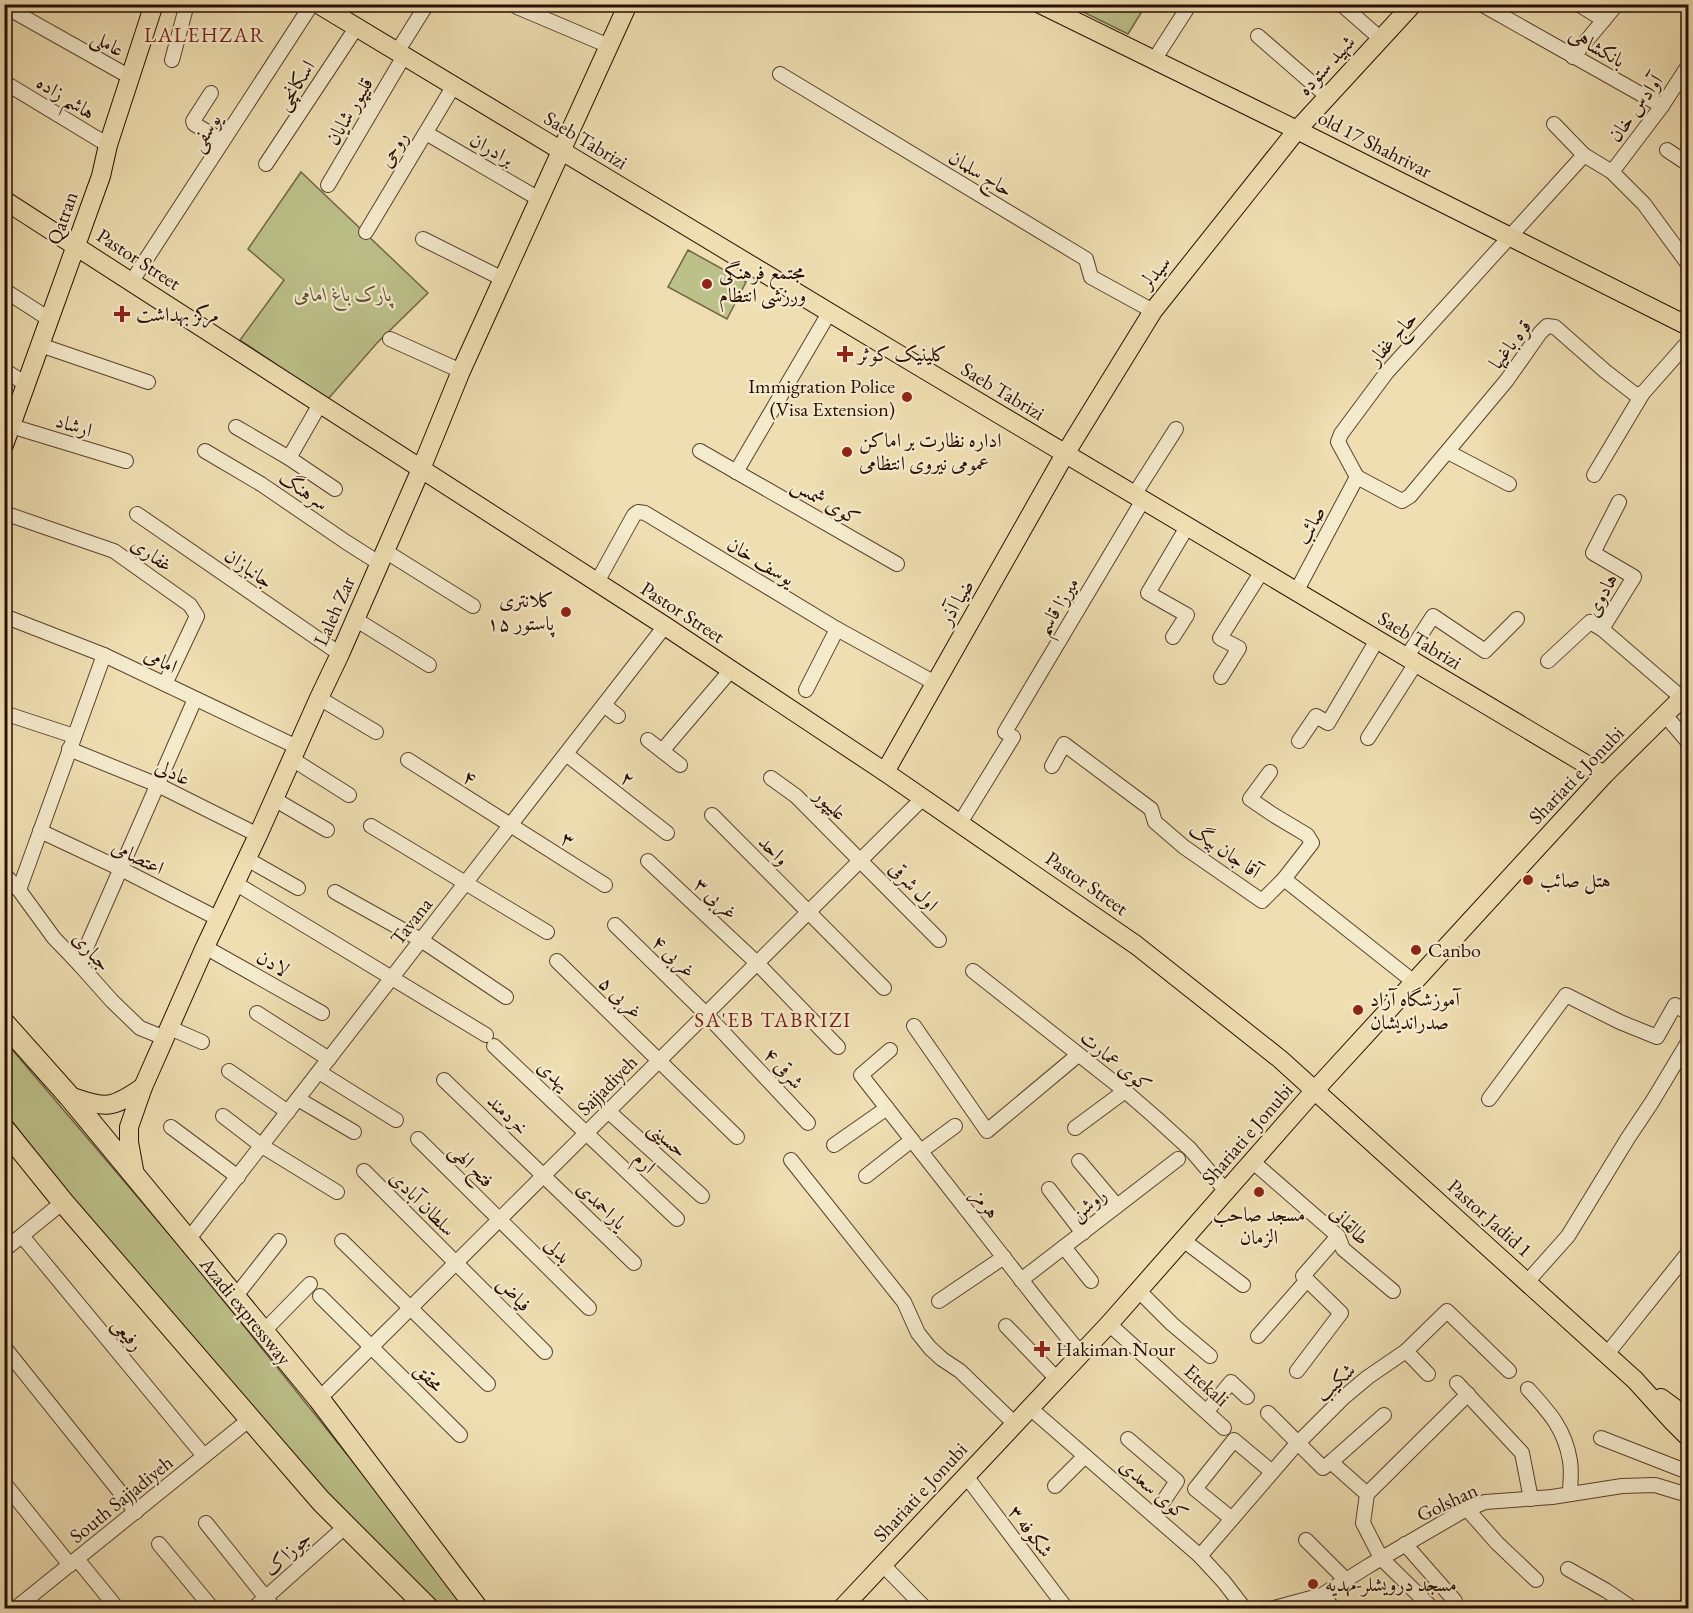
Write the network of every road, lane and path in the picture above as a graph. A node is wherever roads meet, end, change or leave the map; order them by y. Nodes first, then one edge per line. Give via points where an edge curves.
1 (187, 4) edge
2 (312, 4) edge
3 (318, 4) edge
4 (427, 4) edge
5 (628, 4) edge
6 (1040, 4) edge
7 (1190, 4) edge
8 (1341, 4) edge
9 (1481, 4) edge
10 (1578, 4) edge
11 (1617, 4) edge
12 (4, 6) edge
13 (150, 6) edge
14 (1407, 6) edge
15 (516, 7) dead end
16 (1604, 20) junction
17 (356, 28) junction
18 (1258, 36) dead end
19 (1382, 39) junction
20 (609, 46) junction
21 (400, 54) junction
22 (1573, 57) junction
23 (172, 60) dead end
24 (1154, 60) junction
25 (1689, 66) edge
26 (780, 74) dead end
27 (130, 77) junction
28 (4, 82) edge
29 (453, 87) junction
30 (211, 93) dead end
31 (1328, 97) junction
32 (1662, 106) junction
33 (1554, 123) dead end
34 (1297, 130) junction
35 (426, 133) junction
36 (223, 141) junction
37 (108, 145) junction
38 (1667, 150) dead end
39 (561, 152) junction
40 (1584, 155) junction
41 (267, 164) dead end
42 (1689, 165) edge
43 (1612, 172) junction
44 (328, 185) dead end
45 (539, 199) junction
46 (4, 200) edge
47 (366, 231) dead end
48 (1510, 237) junction
49 (423, 239) dead end
50 (75, 245) junction
51 (1689, 264) edge
52 (503, 279) junction
53 (132, 281) junction
54 (4, 290) edge
55 (1153, 311) junction
56 (829, 313) junction
57 (49, 319) junction
58 (1689, 326) edge
59 (390, 339) dead end
60 (1689, 342) edge
61 (40, 345) junction
62 (4, 370) edge
63 (460, 371) junction
64 (148, 382) dead end
65 (26, 384) junction
66 (1643, 393) junction
67 (320, 404) junction
68 (10, 420) edge
69 (236, 427) dead end
70 (1176, 429) dead end
71 (4, 445) edge
72 (205, 451) dead end
73 (700, 451) dead end
74 (1448, 452) junction
75 (1065, 454) junction
76 (289, 458) junction
77 (126, 461) dead end
78 (421, 470) junction
79 (736, 472) junction
80 (1594, 475) dead end
81 (1357, 477) junction
82 (1509, 484) dead end
83 (335, 489) dead end
84 (1138, 498) junction
85 (1619, 501) dead end
86 (4, 513) edge
87 (137, 514) dead end
88 (1186, 527) junction
89 (382, 557) junction
90 (897, 564) dead end
91 (1262, 572) junction
92 (597, 582) junction
93 (1296, 592) junction
94 (473, 606) dead end
95 (4, 616) edge
96 (355, 619) junction
97 (1517, 619) dead end
98 (665, 627) junction
99 (837, 629) junction
100 (1602, 629) junction
101 (1173, 637) dead end
102 (1377, 640) junction
103 (340, 654) junction
104 (104, 655) junction
105 (1411, 660) junction
106 (1548, 661) dead end
107 (429, 665) dead end
108 (731, 670) junction
109 (1221, 677) dead end
110 (935, 683) junction
111 (165, 684) junction
112 (806, 690) dead end
113 (1685, 695) edge
114 (318, 698) junction
115 (195, 699) junction
116 (603, 705) junction
117 (7, 714) edge
118 (1665, 715) junction
119 (618, 717) dead end
120 (4, 729) edge
121 (376, 732) dead end
122 (1368, 738) dead end
123 (648, 740) dead end
124 (1299, 741) dead end
125 (72, 742) junction
126 (1689, 742) edge
127 (662, 751) junction
128 (295, 753) junction
129 (566, 754) junction
130 (408, 760) dead end
131 (680, 765) dead end
132 (1052, 766) dead end
133 (885, 772) junction
134 (1270, 772) dead end
135 (1604, 775) junction
136 (771, 778) dead end
137 (158, 785) junction
138 (349, 795) dead end
139 (923, 798) junction
140 (274, 799) junction
141 (712, 815) dead end
142 (960, 823) junction
143 (371, 826) dead end
144 (510, 826) junction
145 (327, 830) dead end
146 (39, 831) junction
147 (667, 833) dead end
148 (258, 835) junction
149 (247, 859) junction
150 (861, 860) junction
151 (648, 861) dead end
152 (121, 869) junction
153 (4, 874) edge
154 (1284, 879) junction
155 (466, 882) junction
156 (235, 883) junction
157 (605, 885) dead end
158 (298, 888) dead end
159 (19, 890) junction
160 (335, 892) dead end
161 (809, 912) junction
162 (219, 919) junction
163 (615, 925) dead end
164 (547, 932) dead end
165 (421, 940) junction
166 (939, 940) dead end
167 (206, 947) junction
168 (557, 961) dead end
169 (757, 963) junction
170 (79, 964) junction
171 (973, 972) dead end
172 (392, 978) junction
173 (1414, 982) junction
174 (884, 988) dead end
175 (506, 997) dead end
176 (257, 1013) dead end
177 (322, 1013) dead end
178 (1689, 1013) edge
179 (706, 1014) junction
180 (4, 1023) edge
181 (914, 1026) dead end
182 (168, 1033) junction
183 (202, 1042) dead end
184 (1689, 1042) edge
185 (838, 1047) dead end
186 (890, 1050) dead end
187 (1078, 1055) junction
188 (329, 1059) junction
189 (659, 1061) junction
190 (229, 1071) dead end
191 (319, 1072) junction
192 (444, 1080) dead end
193 (143, 1087) junction
194 (1315, 1090) junction
195 (1125, 1091) junction
196 (69, 1096) junction
197 (298, 1099) junction
198 (1489, 1099) dead end
199 (887, 1107) junction
200 (608, 1111) junction
201 (288, 1112) junction
202 (223, 1116) dead end
203 (396, 1120) dead end
204 (808, 1123) dead end
205 (171, 1126) dead end
206 (956, 1126) dead end
207 (1075, 1128) dead end
208 (4, 1129) edge
209 (354, 1132) dead end
210 (586, 1133) junction
211 (737, 1137) dead end
212 (418, 1139) dead end
213 (834, 1145) dead end
214 (262, 1146) junction
215 (916, 1146) junction
216 (1178, 1159) dead end
217 (791, 1160) dead end
218 (1079, 1161) dead end
219 (1252, 1161) junction
220 (364, 1171) dead end
221 (135, 1175) junction
222 (544, 1176) junction
223 (866, 1176) dead end
224 (238, 1177) junction
225 (1049, 1190) dead end
226 (1226, 1191) junction
227 (337, 1192) dead end
228 (702, 1196) dead end
229 (63, 1202) junction
230 (1117, 1206) junction
231 (677, 1219) dead end
232 (499, 1220) junction
233 (1083, 1233) junction
234 (22, 1236) junction
235 (1338, 1236) junction
236 (188, 1240) junction
237 (1183, 1240) junction
238 (279, 1241) dead end
239 (342, 1241) dead end
240 (1064, 1247) junction
241 (4, 1250) edge
242 (1689, 1253) edge
243 (1004, 1257) junction
244 (456, 1263) junction
245 (634, 1263) dead end
246 (1021, 1280) junction
247 (1307, 1280) junction
248 (1091, 1281) dead end
249 (1527, 1282) junction
250 (310, 1284) dead end
251 (1243, 1285) dead end
252 (1138, 1290) junction
253 (1393, 1291) dead end
254 (320, 1296) dead end
255 (235, 1297) junction
256 (939, 1301) dead end
257 (410, 1308) junction
258 (589, 1308) dead end
259 (1109, 1324) junction
260 (1006, 1326) dead end
261 (263, 1332) junction
262 (1258, 1336) dead end
263 (4, 1347) edge
264 (371, 1347) junction
265 (1406, 1351) junction
266 (545, 1352) dead end
267 (1081, 1354) junction
268 (1607, 1354) junction
269 (1210, 1356) dead end
270 (1297, 1371) dead end
271 (1509, 1371) dead end
272 (1428, 1374) dead end
273 (1057, 1379) junction
274 (1635, 1380) junction
275 (1457, 1383) dead end
276 (488, 1384) dead end
277 (1528, 1389) dead end
278 (1468, 1394) junction
279 (1247, 1397) dead end
280 (318, 1400) junction
281 (1030, 1408) junction
282 (1207, 1412) junction
283 (1269, 1413) dead end
284 (1384, 1415) dead end
285 (1689, 1418) edge
286 (250, 1419) junction
287 (1015, 1424) junction
288 (1224, 1428) dead end
289 (460, 1435) dead end
290 (1689, 1437) edge
291 (1601, 1438) dead end
292 (1128, 1439) dead end
293 (1299, 1443) junction
294 (1085, 1455) junction
295 (204, 1456) junction
296 (1327, 1465) junction
297 (1272, 1472) junction
298 (1689, 1472) edge
299 (966, 1476) junction
300 (4, 1483) edge
301 (1055, 1486) dead end
302 (1367, 1494) junction
303 (1570, 1494) junction
304 (1689, 1495) edge
305 (1531, 1499) junction
306 (1467, 1509) junction
307 (136, 1512) junction
308 (1154, 1515) junction
309 (1232, 1519) junction
310 (206, 1522) dead end
311 (346, 1526) junction
312 (1306, 1540) dead end
313 (159, 1544) dead end
314 (1405, 1544) junction
315 (1200, 1556) junction
316 (1381, 1558) junction
317 (74, 1562) junction
318 (883, 1565) junction
319 (1568, 1569) dead end
320 (1345, 1579) junction
321 (1536, 1580) dead end
322 (458, 1582) junction
323 (1322, 1595) junction
324 (1455, 1601) dead end
325 (270, 1603) edge
326 (16, 1608) edge
327 (117, 1608) edge
328 (212, 1608) edge
329 (254, 1608) edge
330 (428, 1608) edge
331 (477, 1608) edge
332 (487, 1608) edge
333 (842, 1608) edge
334 (925, 1608) edge
335 (1066, 1608) edge
336 (1244, 1608) edge
337 (1274, 1608) edge
338 (1333, 1608) edge
339 (1432, 1608) edge
340 (1632, 1608) edge

1 - 23 street
2 - 36 street, یوسفی
3 - 17 main road, Saeb Tabrizi
4 - 21 street, قلیپور شایان
5 - 20 main road
6 - 24 main road, old 17 Shahrivar
7 - 24 street
8 - 19 street
9 - 22 street, بانکشاهی
10 - 16 street
11 - 16 street
12 - 27 street, عاملی
13 - 27 main road, Qatran
14 - 19 main road, شهید ستوده
15 - 20 street
16 - 22 street
17 - 21 main road, Saeb Tabrizi
17 - 41 street, اسکانچی
18 - 31 street
19 - 31 main road, شهید ستوده
20 - 39 main road
21 - 29 main road, Saeb Tabrizi
21 - 44 street, قلیپور شایان
22 - 32 street, بانکشاهی
24 - 34 main road, old 17 Shahrivar
25 - 32 street, آوادس خان
26 - 55 street, حاج سلمان via 1086,260 1091,277
27 - 37 main road, Qatran
28 - 37 street, هاشم زاده
29 - 35 street, روحی
29 - 39 main road, Saeb Tabrizi
30 - 36 street via 193,121
31 - 34 main road, شهید ستوده
32 - 43 street, آوادس خان
33 - 40 street
34 - 48 main road, old 17 Shahrivar
34 - 55 main road, سیدلر
35 - 45 street, برادران
35 - 47 street, روحی
36 - 53 street, یوسفی
37 - 50 main road, Qatran via 101,176
38 - 42 street
39 - 45 main road, Laleh Zar
39 - 56 main road, Saeb Tabrizi
40 - 43 street
40 - 48 street, حاج غفار
43 - 51 street via 1644,204
45 - 52 main road, Laleh Zar
46 - 50 main road, Pastor Street
48 - 58 main road, old 17 Shahrivar
48 - 81 street, حاج غفار via 1387,372 1341,434 1338,442
49 - 52 street
50 - 53 main road, Pastor Street
50 - 57 main road, Qatran
52 - 63 main road, Laleh Zar
53 - 67 main road, Pastor Street
54 - 57 street
55 - 75 main road, سیدلر
56 - 75 main road, Saeb Tabrizi
56 - 79 street
57 - 61 main road, Qatran
59 - 63 street
60 - 66 street
61 - 64 street
61 - 65 main road, Qatran
62 - 65 street
63 - 78 main road, Laleh Zar
65 - 68 main road, Qatran
66 - 74 street, قره باغیها via 1636,395 1555,327 1547,326
66 - 80 street
67 - 76 street
67 - 78 main road, Pastor Street
68 - 71 main road, Qatran
68 - 77 street, ارشاد
69 - 76 street
70 - 84 street, میرزا قاسم
72 - 89 street, سرهنگ via 346,542
73 - 79 street, کوی شمس
74 - 81 street, قره باغیها via 1402,501
74 - 82 street
75 - 84 main road, Saeb Tabrizi
75 - 110 main road, ضیا آذر
76 - 83 street
78 - 89 main road, Laleh Zar
78 - 92 main road, Pastor Street
79 - 90 street, کوی شمس
81 - 93 street, صائب
84 - 88 main road, Saeb Tabrizi
84 - 142 street, میرزا قاسم
85 - 100 street, هادوی via 1593,553 1634,577
86 - 111 street, غفاری via 114,551 190,605 197,616
87 - 103 street, جانبازان
88 - 91 main road, Saeb Tabrizi
88 - 101 street via 1148,593 1186,615
89 - 94 street, سرهنگ
89 - 96 main road, Laleh Zar
91 - 93 main road, Saeb Tabrizi
91 - 109 street via 1220,638 1239,648
92 - 98 main road, Pastor Street
92 - 99 street, یوسف خان via 634,515 645,513
93 - 102 main road, Saeb Tabrizi
95 - 104 street, امامی
96 - 103 main road, Laleh Zar
96 - 107 street
97 - 105 street via 1485,651 1433,616
98 - 108 main road, Pastor Street
98 - 116 street, Tavana
99 - 110 street, یوسف خان
99 - 112 street
100 - 106 street via 1590,622
100 - 113 street, هادوی
102 - 105 main road, Saeb Tabrizi
102 - 124 street via 1328,723 1316,716
103 - 114 main road, Laleh Zar
104 - 111 street, امامی
104 - 125 street
105 - 122 street
105 - 135 main road, Saeb Tabrizi
108 - 127 street
108 - 133 main road, Pastor Street
110 - 133 main road, ضیا آذر
111 - 115 street, امامی
113 - 118 main road, Shariati e Jonubi
114 - 121 street
114 - 128 main road, Laleh Zar
115 - 128 street, امامی
115 - 137 street
116 - 119 street
116 - 129 street, Tavana
117 - 120 street
117 - 125 street, عادلی
118 - 126 street
118 - 135 main road, Shariati e Jonubi
123 - 127 street
125 - 137 street, عادلی
125 - 146 street
127 - 131 street
128 - 138 street, امامی
128 - 140 main road, Laleh Zar
129 - 144 street, Tavana
129 - 147 street, ۲
130 - 144 street, ۴
132 - 154 street, آقا جان بیگ via 1064,744 1151,809 1155,822 1184,847 1262,901
133 - 139 main road, Pastor Street
134 - 154 street via 1250,799 1307,835 1312,843
135 - 173 main road, Shariati e Jonubi
136 - 150 street, علیپور via 796,796
137 - 148 street, عادلی
137 - 152 street
139 - 142 main road, Pastor Street
139 - 150 street, Sajjadiyeh
140 - 145 street
140 - 148 main road, Laleh Zar
141 - 161 street, واحد
142 - 194 main road, Pastor Street via 1136,945
143 - 155 street
144 - 155 street, Tavana
144 - 157 street, ۳
146 - 152 street, اعتصامی
146 - 159 street
148 - 149 main road, Laleh Zar
149 - 156 main road, Laleh Zar
149 - 158 street
150 - 161 street, Sajjadiyeh
150 - 166 street, اول شرقی
151 - 169 street, ۳ غربی
152 - 162 street, اعتصامی
152 - 170 street
153 - 159 street, جباری
154 - 173 street, آقا جان بیگ
155 - 164 street
155 - 165 street, Tavana
156 - 162 main road, Laleh Zar
156 - 172 street, یهدی
159 - 170 street, جباری via 54,938
160 - 165 street
161 - 169 street, Sajjadiyeh
161 - 174 street, واحد
162 - 167 main road, Laleh Zar
163 - 179 street, ۴ غربی
165 - 172 street, Tavana
165 - 175 street
167 - 177 street, لادن
167 - 182 main road, Laleh Zar
168 - 189 street, ۵ غربی
169 - 179 street, Sajjadiyeh
169 - 185 street, ۳ غربی
170 - 182 street, جباری via 140,1028
171 - 187 street, کوی عمارت
172 - 188 street, Tavana
172 - 210 street, یهدی via 490,1040
173 - 194 main road, Shariati e Jonubi
176 - 188 street
178 - 198 street via 1675,1005 1657,1037 1566,995
179 - 189 street, Sajjadiyeh
179 - 204 street, ۴ شرقی
180 - 196 highway, Azadi expressway
181 - 187 street via 987,1131
182 - 183 street, جباری
182 - 193 main road, Laleh Zar
184 - 249 street via 1568,1236
186 - 199 street, هرمز via 861,1075
187 - 195 street, کوی عمارت
188 - 191 street, Tavana
189 - 200 street, Sajjadiyeh
189 - 211 street, ۵ غربی
190 - 201 street
191 - 197 street, Tavana
191 - 203 street
192 - 222 street, خردمند
193 - 196 main road via 112,1105
193 - 221 main road, Laleh Zar via 129,1127
194 - 219 main road, Shariati e Jonubi
194 - 249 main road, Pastor Jadid 1
195 - 207 street
195 - 226 street, کوی عمارت via 1190,1149
196 - 221 highway, Azadi expressway
197 - 201 street, Tavana
197 - 209 street
199 - 213 street
199 - 215 street, هرمز
200 - 210 street, Sajjadiyeh
200 - 228 street, حسینی
201 - 214 street, Tavana
202 - 214 street
205 - 224 street
206 - 215 street
208 - 229 highway
210 - 222 street, Sajjadiyeh
210 - 231 street, ارم
212 - 232 street, فتح الهی
214 - 224 street, Tavana
214 - 227 street
215 - 223 street
215 - 243 street, هرمز
216 - 230 street, روشن
217 - 287 street via 904,1302 918,1333 930,1348
218 - 230 street
219 - 226 main road, Shariati e Jonubi
219 - 235 street, طالقانی
220 - 244 street, سلطان آبادی
221 - 236 highway, Azadi expressway
222 - 232 street, Sajjadiyeh
222 - 245 street, یاراحمدی
224 - 236 street, Tavana
225 - 233 street
226 - 237 main road, Shariati e Jonubi
229 - 234 street
229 - 286 highway
230 - 233 street, روشن
232 - 244 street, Sajjadiyeh
232 - 258 street, بدلی
233 - 240 street, روشن
234 - 241 street
234 - 295 street, رفیعی
235 - 247 street via 1303,1276
235 - 253 street, طالقانی via 1343,1249
236 - 255 highway, Azadi expressway
237 - 251 street
237 - 252 main road, Shariati e Jonubi
238 - 255 street
239 - 257 street
240 - 246 street, روشن
240 - 248 street
242 - 268 street
243 - 246 street, هرمز
243 - 256 street
244 - 257 street, Sajjadiyeh
244 - 266 street, فیاض
246 - 267 street, هرمز
247 - 262 street
247 - 270 street via 1341,1313
249 - 268 main road, Pastor Jadid 1
250 - 261 street
252 - 259 main road, Shariati e Jonubi
252 - 269 street
254 - 264 street, محقق
255 - 261 highway, Azadi expressway
257 - 264 street, Sajjadiyeh
257 - 276 street
259 - 267 main road, Shariati e Jonubi
259 - 282 street, Etekali
260 - 273 street
261 - 280 highway, Azadi expressway
263 - 307 street
264 - 280 street, Sajjadiyeh
264 - 289 street, محقق
265 - 271 street, شکیب via 1447,1311
265 - 272 street
265 - 293 street, شکیب via 1353,1389
267 - 273 main road, Shariati e Jonubi
268 - 274 main road, Pastor Jadid 1
273 - 281 main road, Shariati e Jonubi
274 - 285 main road, Pastor Jadid 1
274 - 290 main road, Pastor Jadid 1
275 - 278 street
277 - 303 street via 1562,1431 1570,1463
278 - 302 street
278 - 305 street via 1522,1453
279 - 282 street via 1232,1382
280 - 322 highway, Azadi expressway
281 - 287 main road, Shariati e Jonubi
281 - 294 street, کوی سعدی
282 - 288 street, Etekali
283 - 293 street
284 - 296 street
286 - 295 street, South Sajjadiyeh
286 - 311 highway
287 - 299 main road, Shariati e Jonubi
291 - 298 street
292 - 308 street via 1178,1481
293 - 296 street
293 - 297 street, شکیب
294 - 301 street
294 - 308 street, کوی سعدی
295 - 307 street, South Sajjadiyeh
296 - 302 street
297 - 309 street, شکیب
297 - 309 street via 1234,1440 1194,1489
299 - 318 main road, Shariati e Jonubi
299 - 335 street, شکوفه ۳
300 - 317 street
302 - 316 street via 1363,1523
303 - 304 street, Golshan via 1655,1485
303 - 305 street, Golshan
305 - 306 street, Golshan via 1485,1502
306 - 314 street, Golshan
306 - 321 street
307 - 317 street, South Sajjadiyeh
308 - 315 street, کوی سعدی
309 - 315 street, شکیب
310 - 325 street
311 - 325 street, جوزاک
311 - 330 highway
312 - 320 street
313 - 328 street
314 - 316 street, Golshan
314 - 324 street
315 - 336 street, کوی سعدی
316 - 320 street, Golshan
316 - 339 street
317 - 326 street, South Sajjadiyeh
317 - 327 street
318 - 333 main road, Shariati e Jonubi
318 - 334 street
319 - 340 street
320 - 323 street, Golshan
322 - 331 highway, Azadi expressway
322 - 332 highway
323 - 337 street, Golshan
323 - 338 street
325 - 329 street, جوزاک

